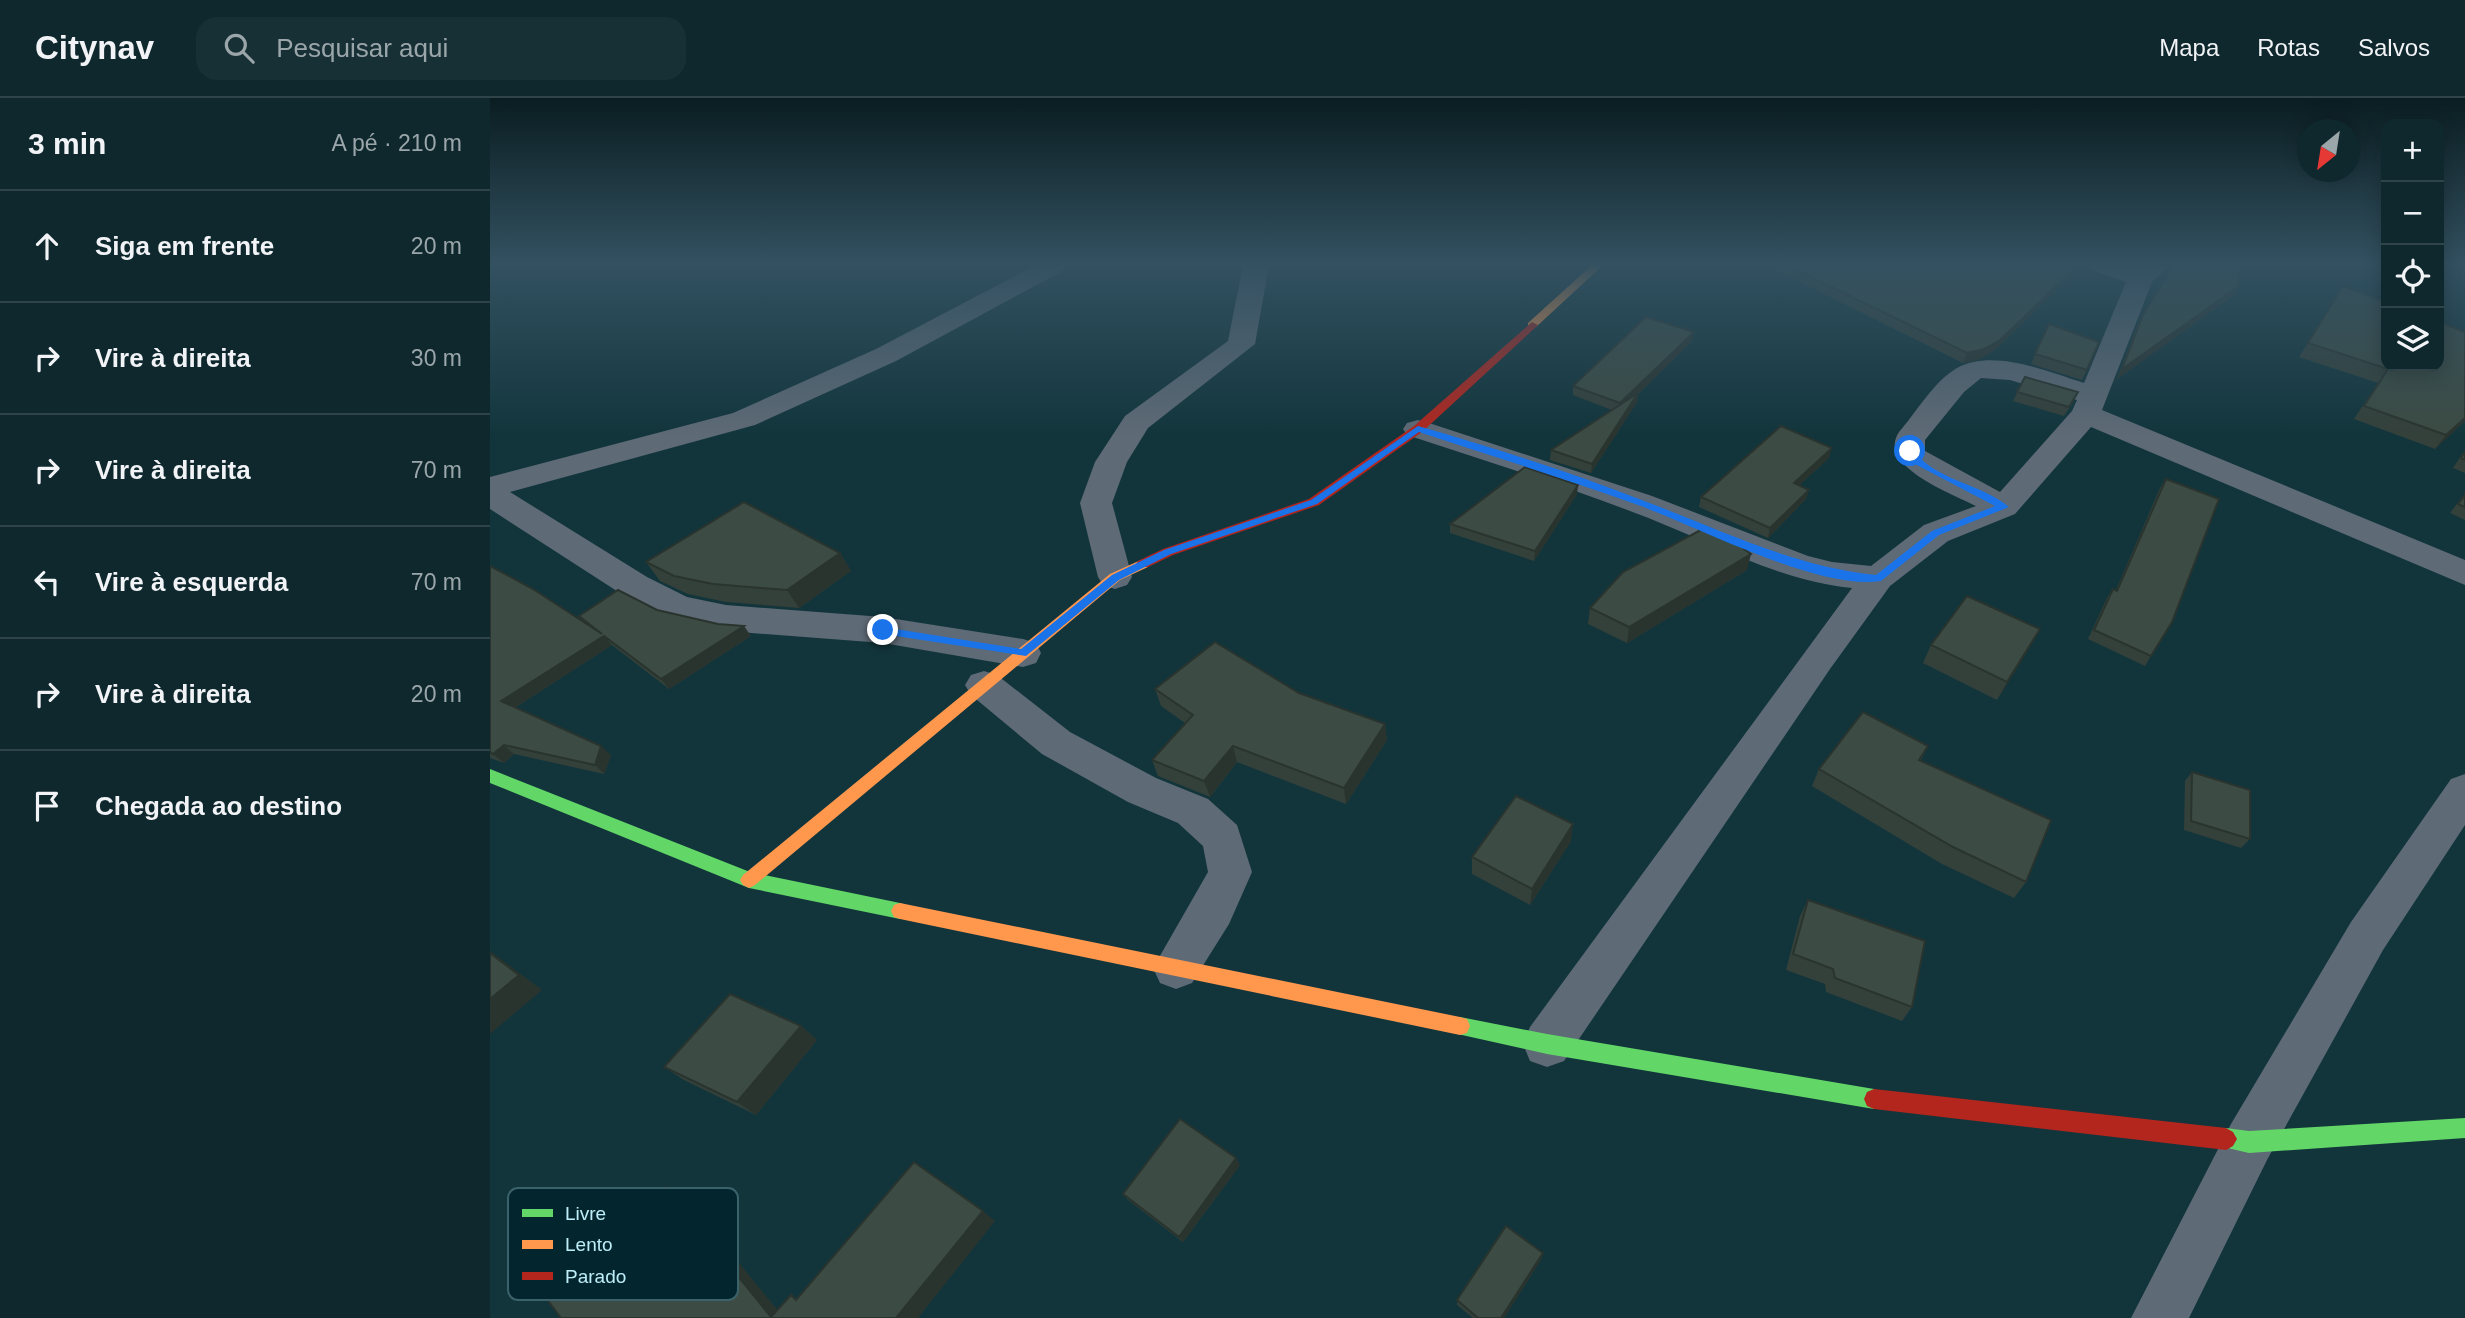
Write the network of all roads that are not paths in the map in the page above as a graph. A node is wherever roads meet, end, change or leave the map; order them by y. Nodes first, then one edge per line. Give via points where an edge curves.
1 (948, 322) edge
2 (1245, 322) edge
3 (1536, 322) edge
4 (2126, 322) edge
5 (2089, 405) junction
6 (1418, 429) junction
7 (490, 487) edge
8 (490, 494) edge
9 (2004, 507) junction
10 (2465, 573) edge
11 (1115, 578) junction
12 (1878, 578) junction
13 (1023, 653) junction
14 (984, 685) junction
15 (490, 776) edge
16 (2465, 790) edge
17 (749, 880) junction
18 (1176, 968) junction
19 (1547, 1044) junction
20 (2465, 1128) edge
21 (2249, 1142) junction
22 (2159, 1318) edge

1 - 7 street via 744,419
2 - 11 street via 1241,344 1136,422 1111,462 1096,503
3 - 6 street
4 - 5 street
5 - 9 street
5 - 9 street via 2004,371 1979,368 1965,374 1910,439 1916,461
5 - 10 street
6 - 11 street via 1314,502 1168,552
6 - 12 street via 1641,503 1798,565
8 - 13 street via 678,608 726,618 883,630
9 - 12 street via 1936,533
11 - 13 street
12 - 19 street
13 - 14 street
14 - 17 street
14 - 18 street via 1056,743 1142,790 1193,811 1222,838 1230,872 1213,910
15 - 17 street
16 - 21 street via 2367,936
17 - 18 street
18 - 19 street
19 - 21 street via 1896,1103
20 - 21 street
21 - 22 street

